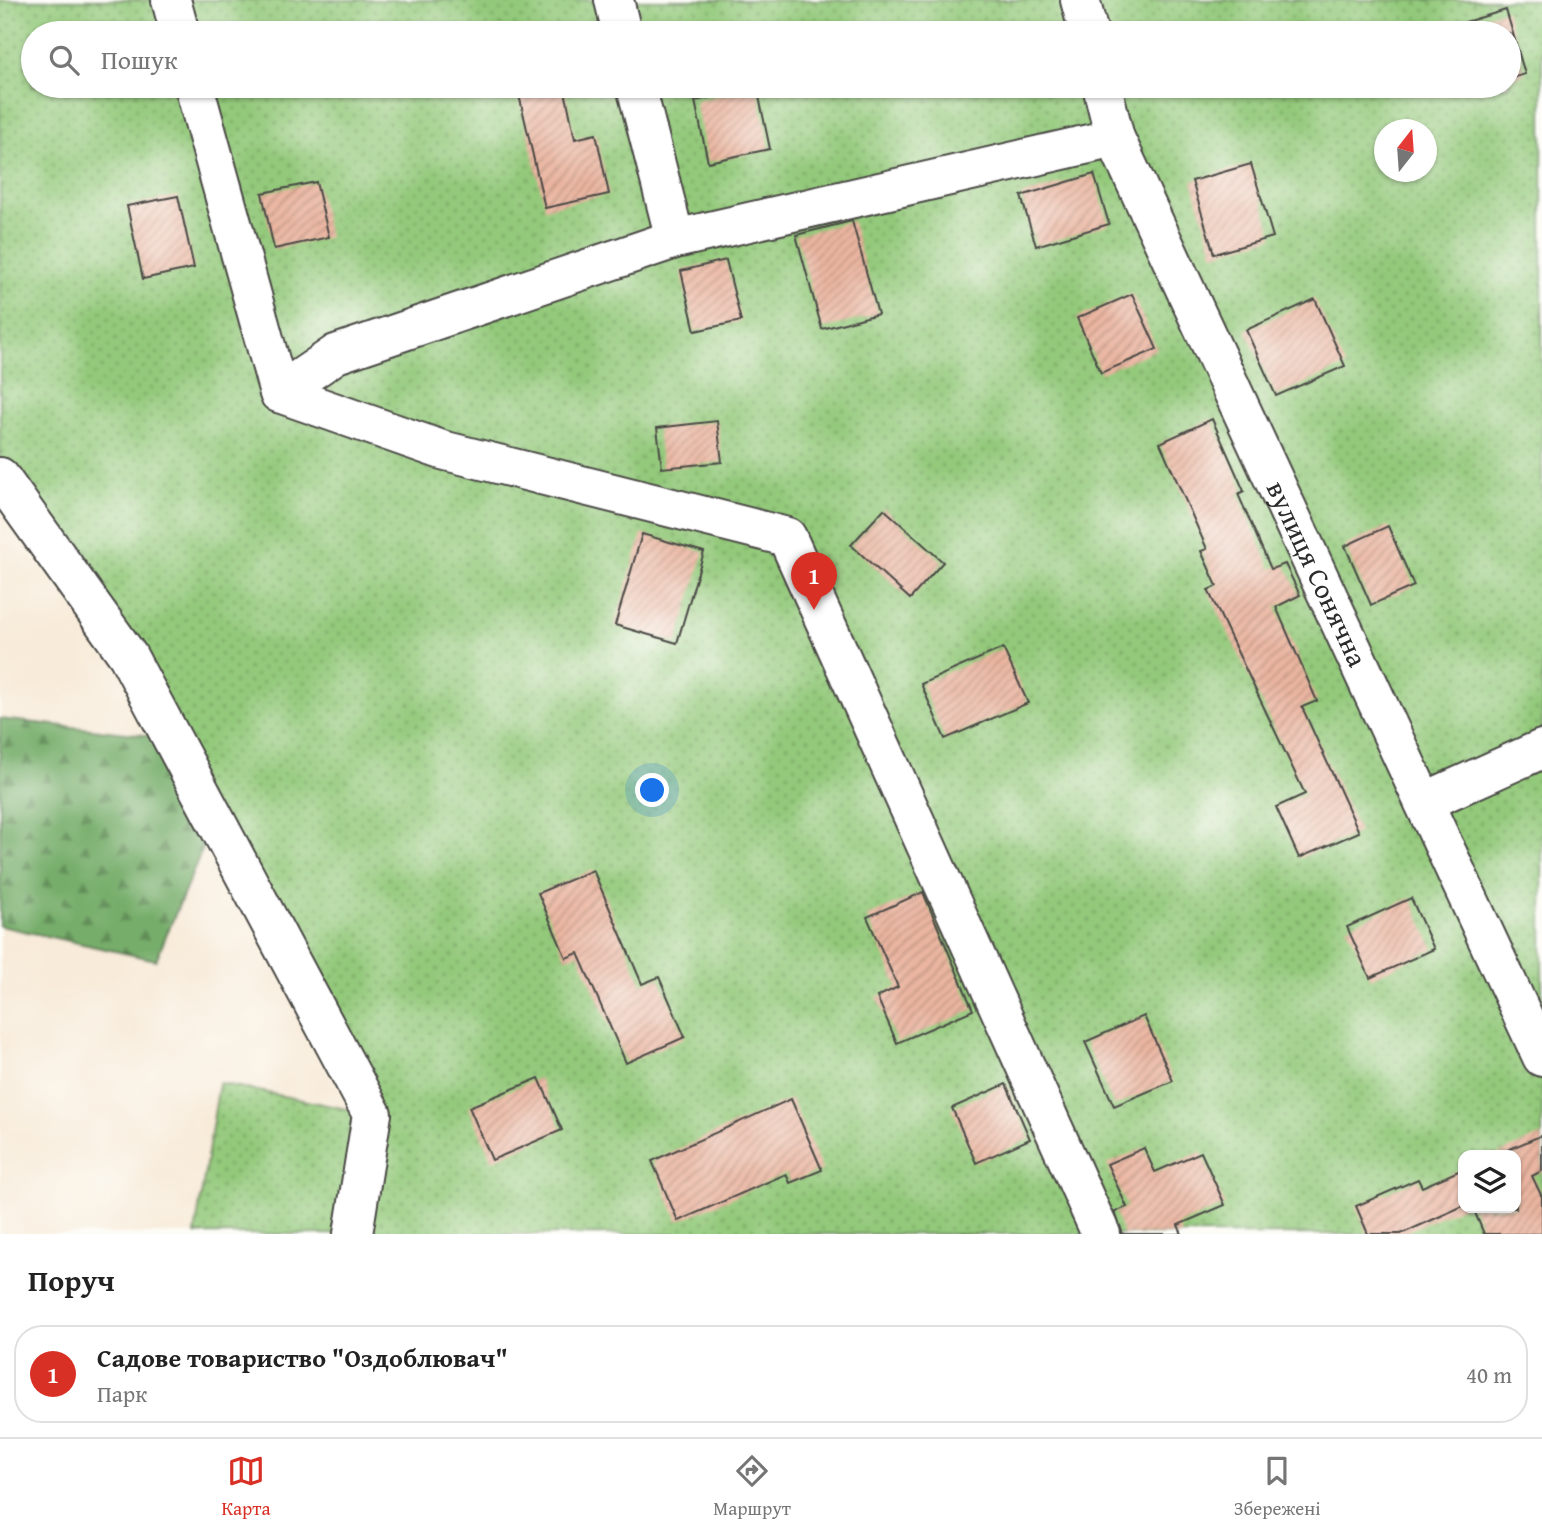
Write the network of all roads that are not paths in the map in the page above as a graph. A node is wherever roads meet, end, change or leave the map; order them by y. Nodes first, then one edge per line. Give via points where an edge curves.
1 (171, 0) edge
2 (614, 0) edge
3 (1080, 0) edge
4 (177, 21) edge
5 (619, 21) edge
6 (1086, 21) edge
7 (197, 98) edge
8 (639, 98) edge
9 (1105, 98) edge
10 (1115, 138) junction
11 (675, 239) junction
12 (279, 393) junction
13 (0, 477) edge
14 (1542, 749) edge
15 (1424, 802) junction
16 (1542, 1057) edge
17 (353, 1234) edge
18 (1101, 1234) edge

1 - 4 street
2 - 5 street
3 - 6 street
7 - 12 street
8 - 11 street
9 - 10 street, вулиця Сонячна
10 - 11 street
10 - 15 street, вулиця Сонячна
11 - 12 street via 337,354
12 - 18 street via 442,450 786,537
13 - 17 street via 128,656 372,1114
14 - 15 street
15 - 16 street, вулиця Сонячна

